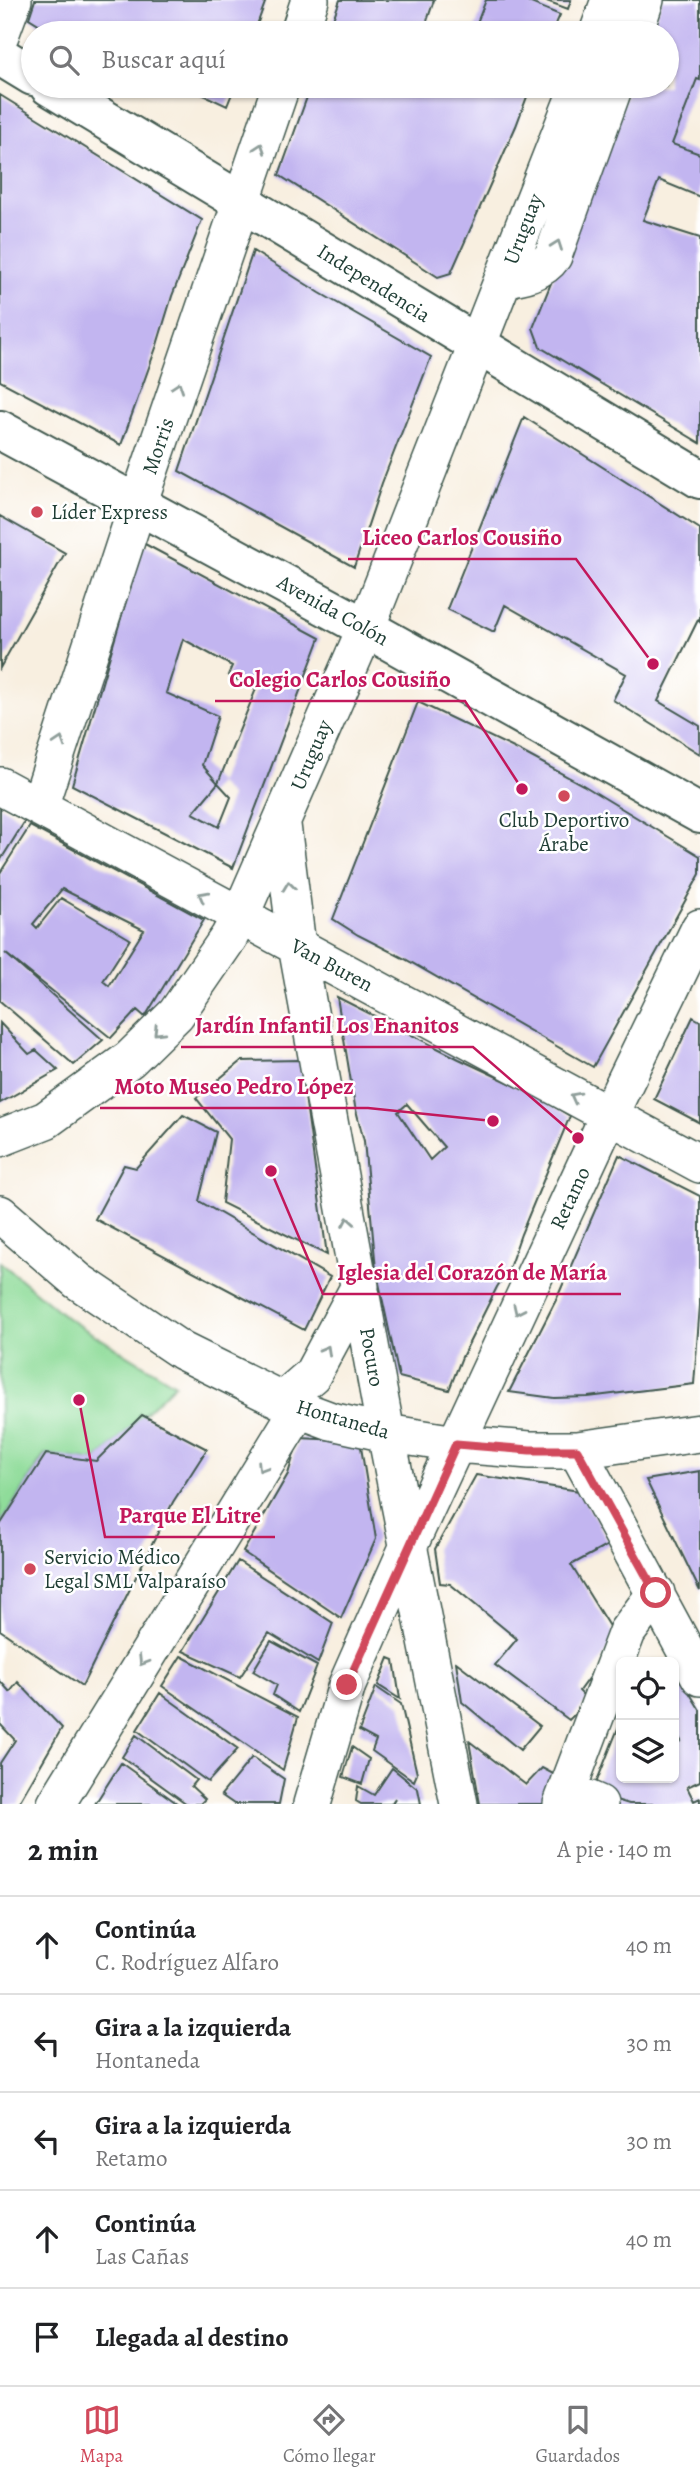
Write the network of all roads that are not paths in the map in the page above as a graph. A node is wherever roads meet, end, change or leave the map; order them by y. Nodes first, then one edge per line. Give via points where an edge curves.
1 (13, 0) edge
2 (310, 0) edge
3 (610, 0) edge
4 (645, 0) edge
5 (303, 21) edge
6 (602, 21) edge
7 (638, 21) edge
8 (0, 35) edge
9 (0, 56) edge
10 (21, 69) edge
11 (69, 98) edge
12 (277, 98) edge
13 (574, 98) edge
14 (610, 98) edge
15 (242, 201) junction
16 (504, 278) junction
17 (477, 346) junction
18 (0, 430) edge
19 (700, 479) edge
20 (138, 504) junction
21 (366, 628) junction
22 (0, 786) edge
23 (39, 807) junction
24 (700, 814) edge
25 (282, 825) junction
26 (240, 916) junction
27 (700, 928) edge
28 (297, 946) junction
29 (609, 1115) junction
30 (0, 1138) edge
31 (700, 1164) edge
32 (0, 1214) edge
33 (360, 1286) junction
34 (291, 1405) junction
35 (386, 1433) junction
36 (700, 1433) edge
37 (456, 1444) junction
38 (577, 1450) junction
39 (409, 1545) junction
40 (656, 1593) junction
41 (700, 1677) edge
42 (576, 1799) edge
43 (55, 1804) edge
44 (312, 1804) edge
45 (459, 1804) edge

1 - 8 street
2 - 5 street
3 - 6 street
4 - 7 street
9 - 10 main road
11 - 15 main road, Independencia
15 -> 12 street, Morris
13 - 16 street, Uruguay
16 -> 14 street via 535,271 553,256
15 - 17 main road, Independencia
20 -> 15 street, Morris
16 - 17 street, Uruguay
17 - 19 main road, Independencia
17 - 21 street, Uruguay
18 - 20 main road, Avenida Colón
20 - 21 main road, Avenida Colón
23 -> 20 street, Morris
21 - 24 main road, Avenida Colón
21 - 25 street, Uruguay
22 - 23 street, Van Buren
26 -> 23 street, Van Buren
25 - 26 street, Uruguay
28 -> 25 street, Pocuro
26 - 28 street, Van Buren
26 -> 30 street, Uruguay via 176,1014 130,1059 46,1120
27 - 29 street, Retamo
29 -> 28 street, Van Buren
33 -> 28 street, Pocuro
29 - 31 street, Van Buren
29 -> 37 street, Retamo
32 - 34 street, Hontaneda via 115,1308 182,1351
34 -> 33 street
33 - 35 street, Pocuro
34 - 35 street, Hontaneda via 331,1421
34 -> 43 street
35 - 37 street, Hontaneda
35 - 39 street, Pocuro
36 - 38 street, Hontaneda
37 - 38 street, Hontaneda
37 - 39 street, Retamo
38 - 40 street
39 - 44 street, Retamo via 347,1685
39 - 45 street, Pocuro
40 - 41 street
40 - 42 street via 627,1632

